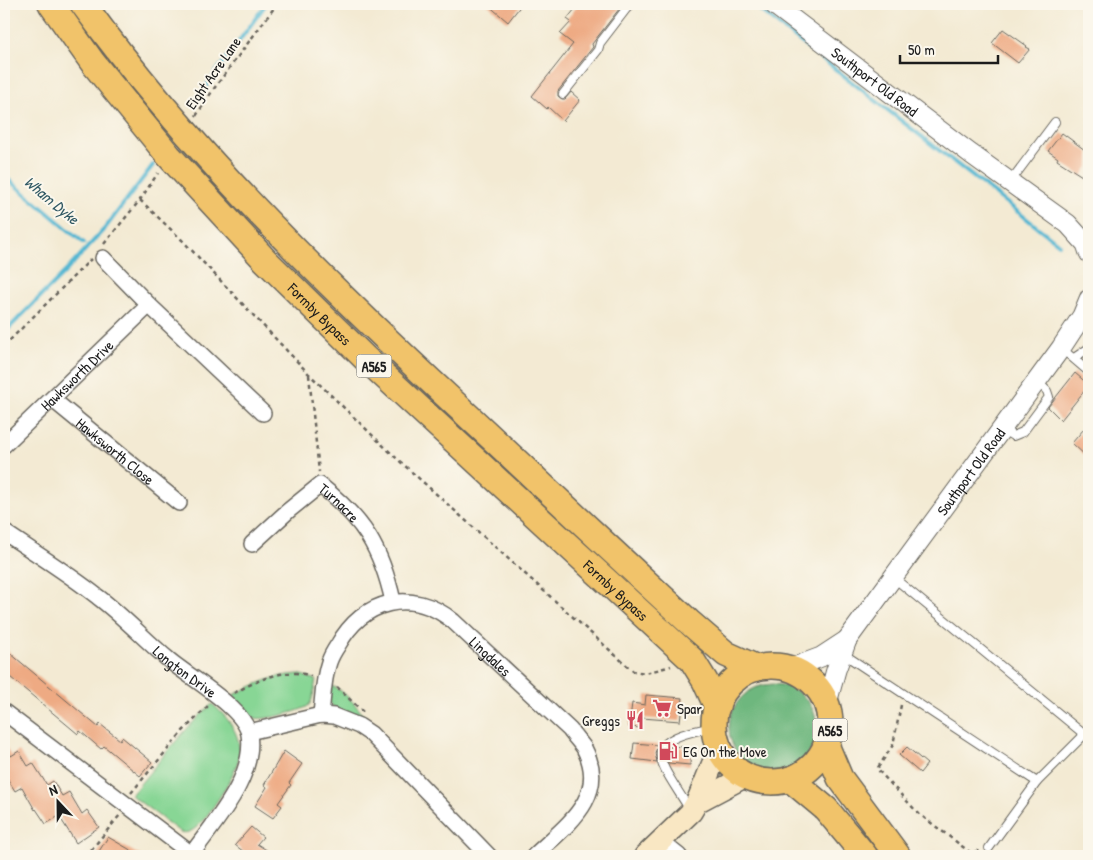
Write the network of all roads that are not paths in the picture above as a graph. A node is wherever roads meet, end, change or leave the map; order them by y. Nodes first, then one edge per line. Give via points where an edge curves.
1 (50, 4) edge
2 (83, 4) edge
3 (630, 4) edge
4 (773, 4) edge
5 (563, 94) dead end
6 (1055, 122) dead end
7 (1010, 182) junction
8 (1089, 253) edge
9 (103, 258) dead end
10 (1089, 299) edge
11 (149, 305) junction
12 (1089, 348) edge
13 (1067, 353) junction
14 (1089, 372) edge
15 (52, 399) junction
16 (263, 413) dead end
17 (4, 445) edge
18 (179, 503) dead end
19 (4, 532) edge
20 (252, 544) dead end
21 (894, 578) junction
22 (393, 602) junction
23 (845, 646) junction
24 (757, 668) junction
25 (789, 669) junction
26 (826, 704) junction
27 (4, 712) edge
28 (321, 715) junction
29 (717, 727) junction
30 (248, 732) junction
31 (1087, 732) edge
32 (826, 746) junction
33 (746, 776) junction
34 (790, 779) junction
35 (1037, 782) junction
36 (694, 807) junction
37 (989, 848) road end
38 (653, 849) edge
39 (193, 855) edge
40 (490, 856) edge
41 (534, 856) edge
42 (679, 856) edge
43 (865, 856) edge
44 (898, 856) edge

1 - 29 highway, Formby Bypass / A565 via 93,63 169,156 264,260 365,358 692,660 705,681
2 - 24 highway, Formby Bypass / A565 via 185,133 285,241 689,622 726,654
3 - 5 lane
4 - 7 street, Southport Old Road
6 - 7 lane
7 - 8 street, Southport Old Road via 1068,224 1086,244
9 - 11 street
10 - 13 street, Southport Old Road
11 - 15 street, Hawksworth Drive
11 - 16 street
12 - 13 lane
13 - 14 lane
13 - 21 street, Southport Old Road via 1037,381
15 - 17 street, Hawksworth Drive
15 - 18 street, Hawksworth Close
19 - 30 street, Longton Drive via 98,597 170,661 236,712
20 - 22 street, Turnacre via 320,486 358,520 371,539 382,560
21 - 23 street, Southport Old Road
21 - 31 lane
22 - 28 street, Lingdales via 357,619 342,637 329,660
22 - 41 street, Lingdales via 424,605 445,614 570,730 583,748 590,763 592,781 589,795 583,807
23 - 25 street
23 - 26 street
23 - 35 lane via 904,693
24 - 25 highway, A565
24 - 29 highway, A565 via 739,676 725,690
25 - 26 highway, A565 via 805,676 818,688
26 - 32 highway, A565 via 830,717
27 - 39 street
28 - 30 street
28 - 40 street via 342,719 371,734
29 - 33 highway, A565 via 730,764
29 - 36 main road
29 - 36 lane via 673,738 664,744 661,751 662,765
30 - 39 street, Longton Drive via 250,757 241,783
31 - 35 lane
32 - 34 highway, A565 via 806,772
32 - 44 highway, A565 via 840,778
33 - 34 highway, A565 via 768,782
33 - 36 main road
34 - 43 highway via 826,809
35 - 37 lane
36 - 38 main road
38 - 42 street

